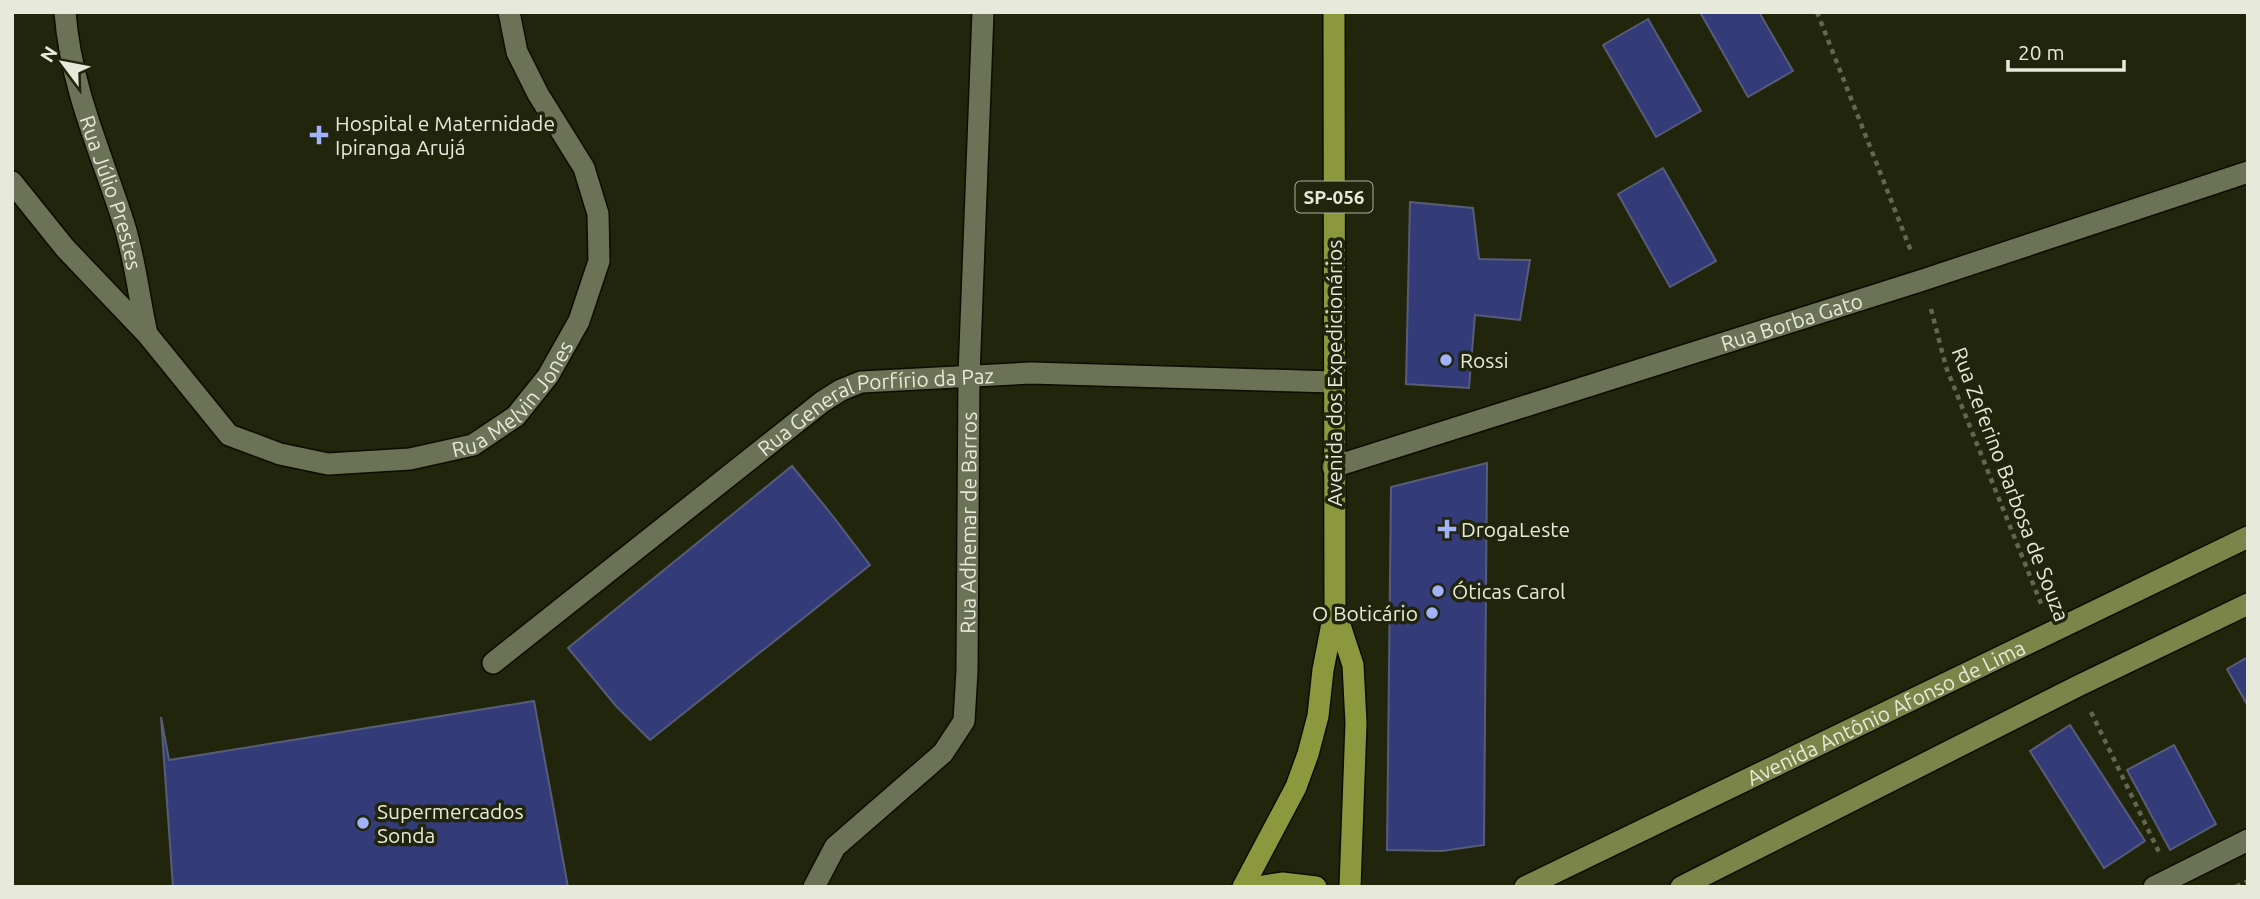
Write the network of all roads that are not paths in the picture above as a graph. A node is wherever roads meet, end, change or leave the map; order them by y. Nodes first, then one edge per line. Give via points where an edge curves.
1 (65, 12) edge
2 (509, 12) edge
3 (983, 12) edge
4 (1334, 12) edge
5 (2248, 172) edge
6 (12, 182) edge
7 (147, 334) junction
8 (969, 375) junction
9 (1333, 382) junction
10 (1333, 467) junction
11 (2248, 537) edge
12 (2248, 604) edge
13 (1335, 608) junction
14 (493, 663) dead end
15 (2248, 839) edge
16 (2163, 882) edge
17 (814, 887) edge
18 (1243, 887) edge
19 (1257, 887) edge
20 (1316, 887) edge
21 (1350, 887) edge
22 (1525, 887) edge
23 (1681, 887) edge

1 - 7 street, Rua Júlio Prestes via 68,49 90,130 125,226
2 - 7 street, Rua Melvin Jones via 517,52 584,168 598,214 599,261 579,321 548,376 516,416 473,445 410,459 328,464 280,454 229,435
3 - 8 street, Rua Adhemar de Barros
4 - 9 main road, Avenida dos Expedicionários / SP-056
5 - 10 street, Rua Borba Gato
6 - 7 street, Rua Melvin Jones via 65,248
8 - 9 street, Rua General Porfírio da Paz
8 - 14 street, Rua General Porfírio da Paz via 861,382 841,390
8 - 17 street, Rua Adhemar de Barros via 964,721 943,753 835,848
9 - 10 main road, Avenida dos Expedicionários / SP-056
10 - 13 main road, Avenida dos Expedicionários / SP-056
11 - 22 main road, Avenida Antônio Afonso de Lima
12 - 23 main road
13 - 18 main road, Avenida dos Expedicionários / SP-056 via 1308,754 1296,787
13 - 21 main road, Avenida dos Expedicionários / SP-056 via 1354,676
15 - 16 street
19 - 20 main road via 1282,883

